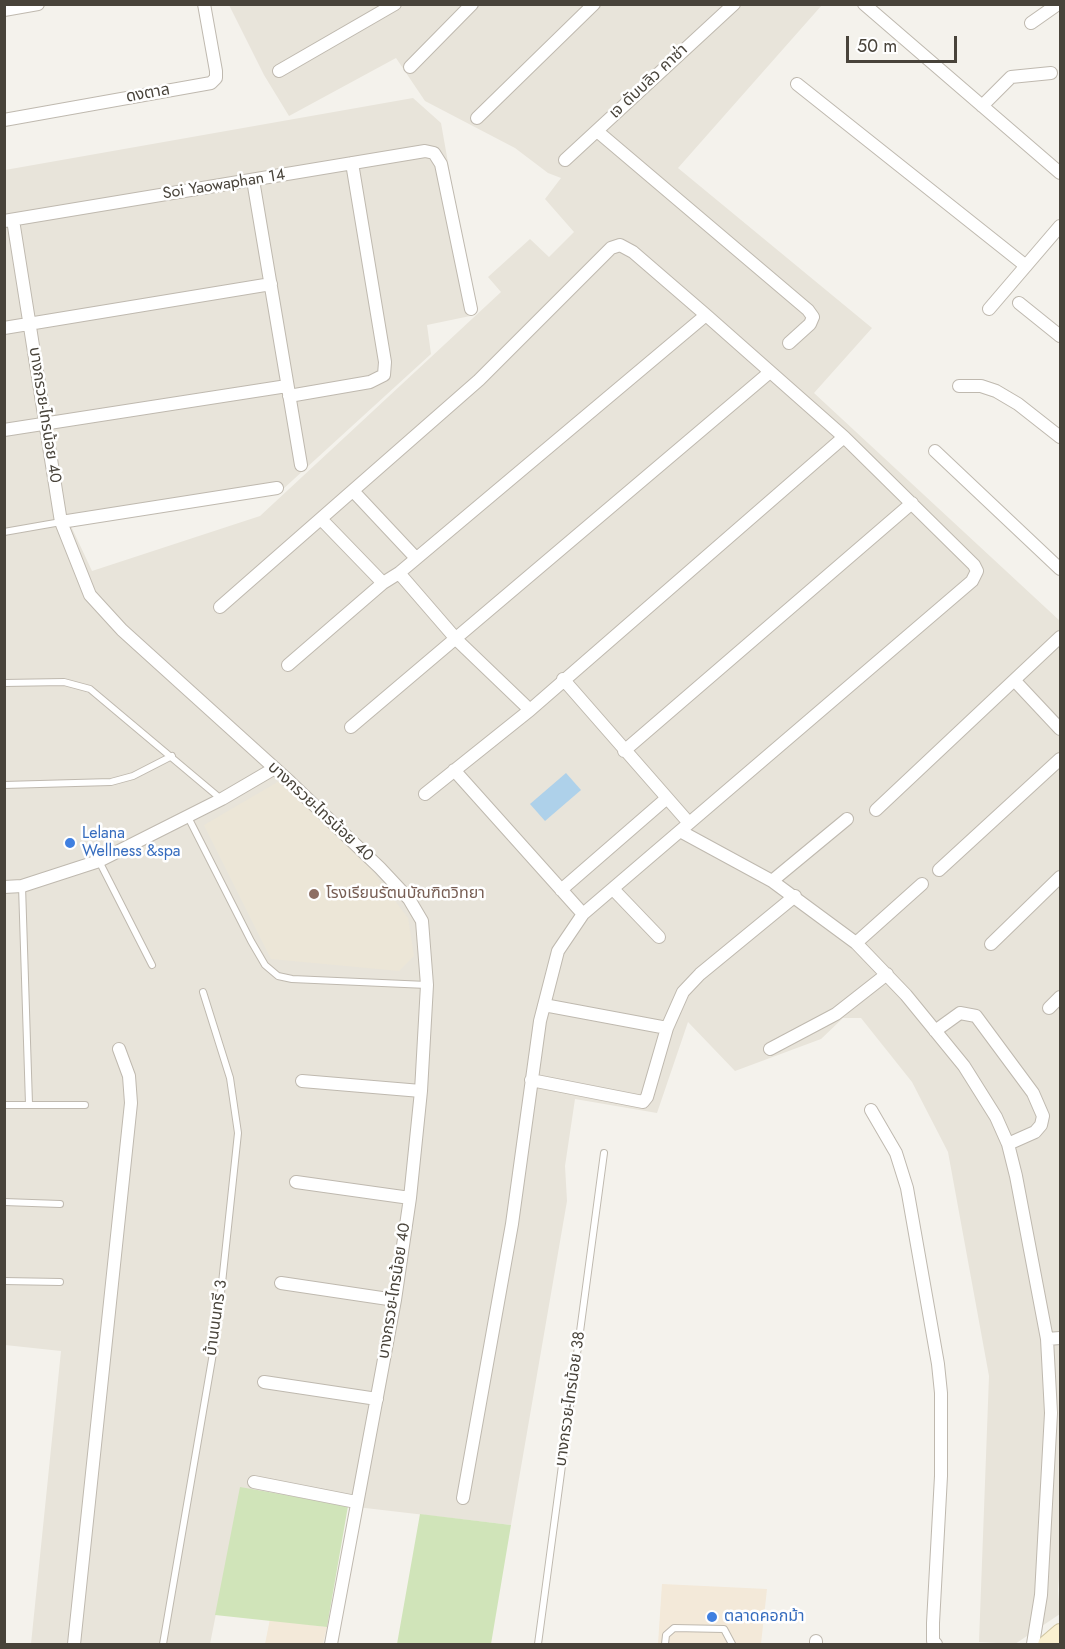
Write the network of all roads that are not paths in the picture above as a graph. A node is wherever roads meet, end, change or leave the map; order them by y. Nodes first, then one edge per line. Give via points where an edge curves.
1 (38, 4) edge
2 (204, 4) edge
3 (395, 4) edge
4 (472, 4) edge
5 (594, 4) edge
6 (734, 4) edge
7 (864, 4) edge
8 (1058, 4) edge
9 (4, 10) edge
10 (1031, 23) dead end
11 (410, 67) dead end
12 (279, 71) dead end
13 (1051, 73) dead end
14 (797, 84) dead end
15 (982, 106) junction
16 (477, 118) dead end
17 (4, 120) edge
18 (597, 130) junction
19 (565, 160) dead end
20 (352, 163) junction
21 (1060, 173) edge
22 (253, 180) junction
23 (9, 220) edge
24 (1060, 226) edge
25 (1026, 266) junction
26 (271, 285) junction
27 (1019, 303) dead end
28 (471, 309) dead end
29 (989, 309) dead end
30 (706, 315) junction
31 (29, 324) junction
32 (4, 328) edge
33 (1060, 336) edge
34 (789, 344) dead end
35 (770, 372) junction
36 (959, 386) dead end
37 (288, 391) junction
38 (45, 422) junction
39 (4, 429) edge
40 (843, 437) junction
41 (1060, 437) edge
42 (935, 451) dead end
43 (301, 465) dead end
44 (277, 488) dead end
45 (354, 492) junction
46 (912, 503) junction
47 (321, 519) junction
48 (61, 522) junction
49 (4, 532) edge
50 (415, 557) junction
51 (1060, 569) edge
52 (399, 573) junction
53 (383, 583) junction
54 (220, 607) dead end
55 (1060, 637) edge
56 (457, 640) junction
57 (288, 665) dead end
58 (563, 679) junction
59 (1015, 681) junction
60 (4, 683) edge
61 (530, 710) junction
62 (351, 727) dead end
63 (1060, 729) edge
64 (624, 751) junction
65 (172, 756) junction
66 (1060, 759) edge
67 (275, 768) junction
68 (454, 770) junction
69 (4, 785) edge
70 (425, 794) dead end
71 (667, 798) junction
72 (222, 799) junction
73 (876, 810) dead end
74 (188, 816) junction
75 (847, 819) dead end
76 (685, 827) junction
77 (99, 861) junction
78 (939, 870) dead end
79 (1060, 877) edge
80 (772, 881) junction
81 (922, 884) dead end
82 (22, 886) junction
83 (4, 887) edge
84 (613, 889) junction
85 (561, 890) junction
86 (795, 896) junction
87 (583, 914) junction
88 (659, 937) dead end
89 (856, 943) junction
90 (991, 944) dead end
91 (152, 965) dead end
92 (887, 974) junction
93 (427, 985) junction
94 (203, 992) dead end
95 (1060, 997) edge
96 (544, 1005) junction
97 (1049, 1008) dead end
98 (667, 1028) junction
99 (935, 1031) junction
100 (119, 1049) dead end
101 (770, 1049) dead end
102 (531, 1080) junction
103 (303, 1081) dead end
104 (421, 1091) junction
105 (29, 1104) junction
106 (4, 1105) edge
107 (85, 1105) dead end
108 (871, 1110) dead end
109 (1008, 1144) junction
110 (604, 1153) dead end
111 (296, 1182) dead end
112 (410, 1198) junction
113 (4, 1202) edge
114 (60, 1204) dead end
115 (4, 1281) edge
116 (60, 1282) dead end
117 (281, 1283) dead end
118 (395, 1300) junction
119 (1060, 1338) edge
120 (1047, 1339) junction
121 (264, 1382) dead end
122 (377, 1399) junction
123 (1056, 1413) edge
124 (254, 1482) dead end
125 (463, 1498) dead end
126 (356, 1502) junction
127 (1060, 1632) edge
128 (74, 1644) edge
129 (163, 1644) edge
130 (332, 1644) edge
131 (538, 1644) edge
132 (665, 1644) edge
133 (732, 1644) edge
134 (936, 1644) edge
135 (1033, 1644) edge
136 (1046, 1644) edge

1 - 9 street
2 - 17 street, ดงตาล via 216,71 211,83
3 - 12 street
4 - 11 street
5 - 16 street
6 - 18 street, เจ ดับบลิว คาซ่า
7 - 15 street
8 - 10 street
13 - 15 street via 1011,77
14 - 25 street
15 - 21 street
18 - 19 street, เจ ดับบลิว คาซ่า
18 - 34 street via 808,310 813,316 810,324
20 - 22 street, Soi Yaowaphan 14
20 - 28 street, Soi Yaowaphan 14 via 425,151 434,153 441,164
20 - 37 street via 384,375 370,382
22 - 23 street, Soi Yaowaphan 14
22 - 26 street
23 - 31 street, บางกรวย-ไทรน้อย 40
24 - 25 street
25 - 29 street
26 - 31 street
26 - 37 street
27 - 33 street
30 - 35 street
30 - 45 street via 633,252 620,245 611,248 479,380
30 - 50 street
31 - 32 street
31 - 38 street, บางกรวย-ไทรน้อย 40
35 - 40 street
35 - 56 street
36 - 41 street via 996,391
37 - 38 street
37 - 43 street
38 - 39 street
38 - 48 street, บางกรวย-ไทรน้อย 40
40 - 46 street
40 - 58 street
42 - 51 street
44 - 48 street
45 - 47 street
45 - 50 street
46 - 64 street
46 - 76 street via 974,565 977,571 972,581
47 - 53 street
47 - 54 street
48 - 49 lane
48 - 67 street, บางกรวย-ไทรน้อย 40 via 90,595 102,611
50 - 52 street
52 - 53 street
52 - 56 street
53 - 57 street
55 - 59 street
56 - 61 street
56 - 62 street
58 - 61 street
58 - 64 street
59 - 63 street
59 - 73 street
60 - 65 lane via 64,682 90,689
61 - 68 street
64 - 71 street
65 - 69 lane via 133,776 111,782
65 - 72 lane
66 - 78 street
67 - 72 street
67 - 93 street, บางกรวย-ไทรน้อย 40 via 409,899 422,921
68 - 70 street
68 - 85 street
71 - 76 street
71 - 85 street
72 - 74 street
74 - 77 street
74 - 93 lane via 255,949 278,976
75 - 80 street
76 - 80 street
76 - 84 street
77 - 82 street
77 - 91 lane
79 - 90 street
80 - 86 street
81 - 89 street
82 - 83 street
82 - 105 lane
84 - 87 street
84 - 88 street
85 - 87 street
86 - 89 street
86 - 98 street via 700,974 683,992
87 - 96 street via 558,951
89 - 92 street
92 - 99 street
92 - 101 street via 836,1014
93 - 104 street, บางกรวย-ไทรน้อย 40
94 - 129 lane, บ้านนนทรี 3 via 230,1078 238,1133 216,1330
95 - 97 street
96 - 98 street
96 - 102 street
98 - 102 street via 648,1097 643,1101
99 - 109 street via 981,1091
99 - 109 street via 960,1013 976,1016 1033,1093 1043,1116 1041,1125 1035,1132
100 - 128 street via 129,1076 131,1103
102 - 125 street via 512,1224
103 - 104 street
104 - 112 street, บางกรวย-ไทรน้อย 40
105 - 106 lane
105 - 107 lane
108 - 134 street via 896,1154 907,1188 938,1364 941,1476 933,1623
109 - 120 street
110 - 131 lane, บางกรวย-ไทรน้อย 38
111 - 112 street
112 - 118 street, บางกรวย-ไทรน้อย 40
113 - 114 lane
115 - 116 lane
117 - 118 street
118 - 122 street, บางกรวย-ไทรน้อย 40
119 - 120 street
120 - 123 street
121 - 122 street
122 - 126 street, บางกรวย-ไทรน้อย 40
123 - 135 street via 1041,1595
124 - 126 street
126 - 130 street, บางกรวย-ไทรน้อย 40
127 - 136 main road
132 - 133 lane via 669,1630 696,1628 724,1629

